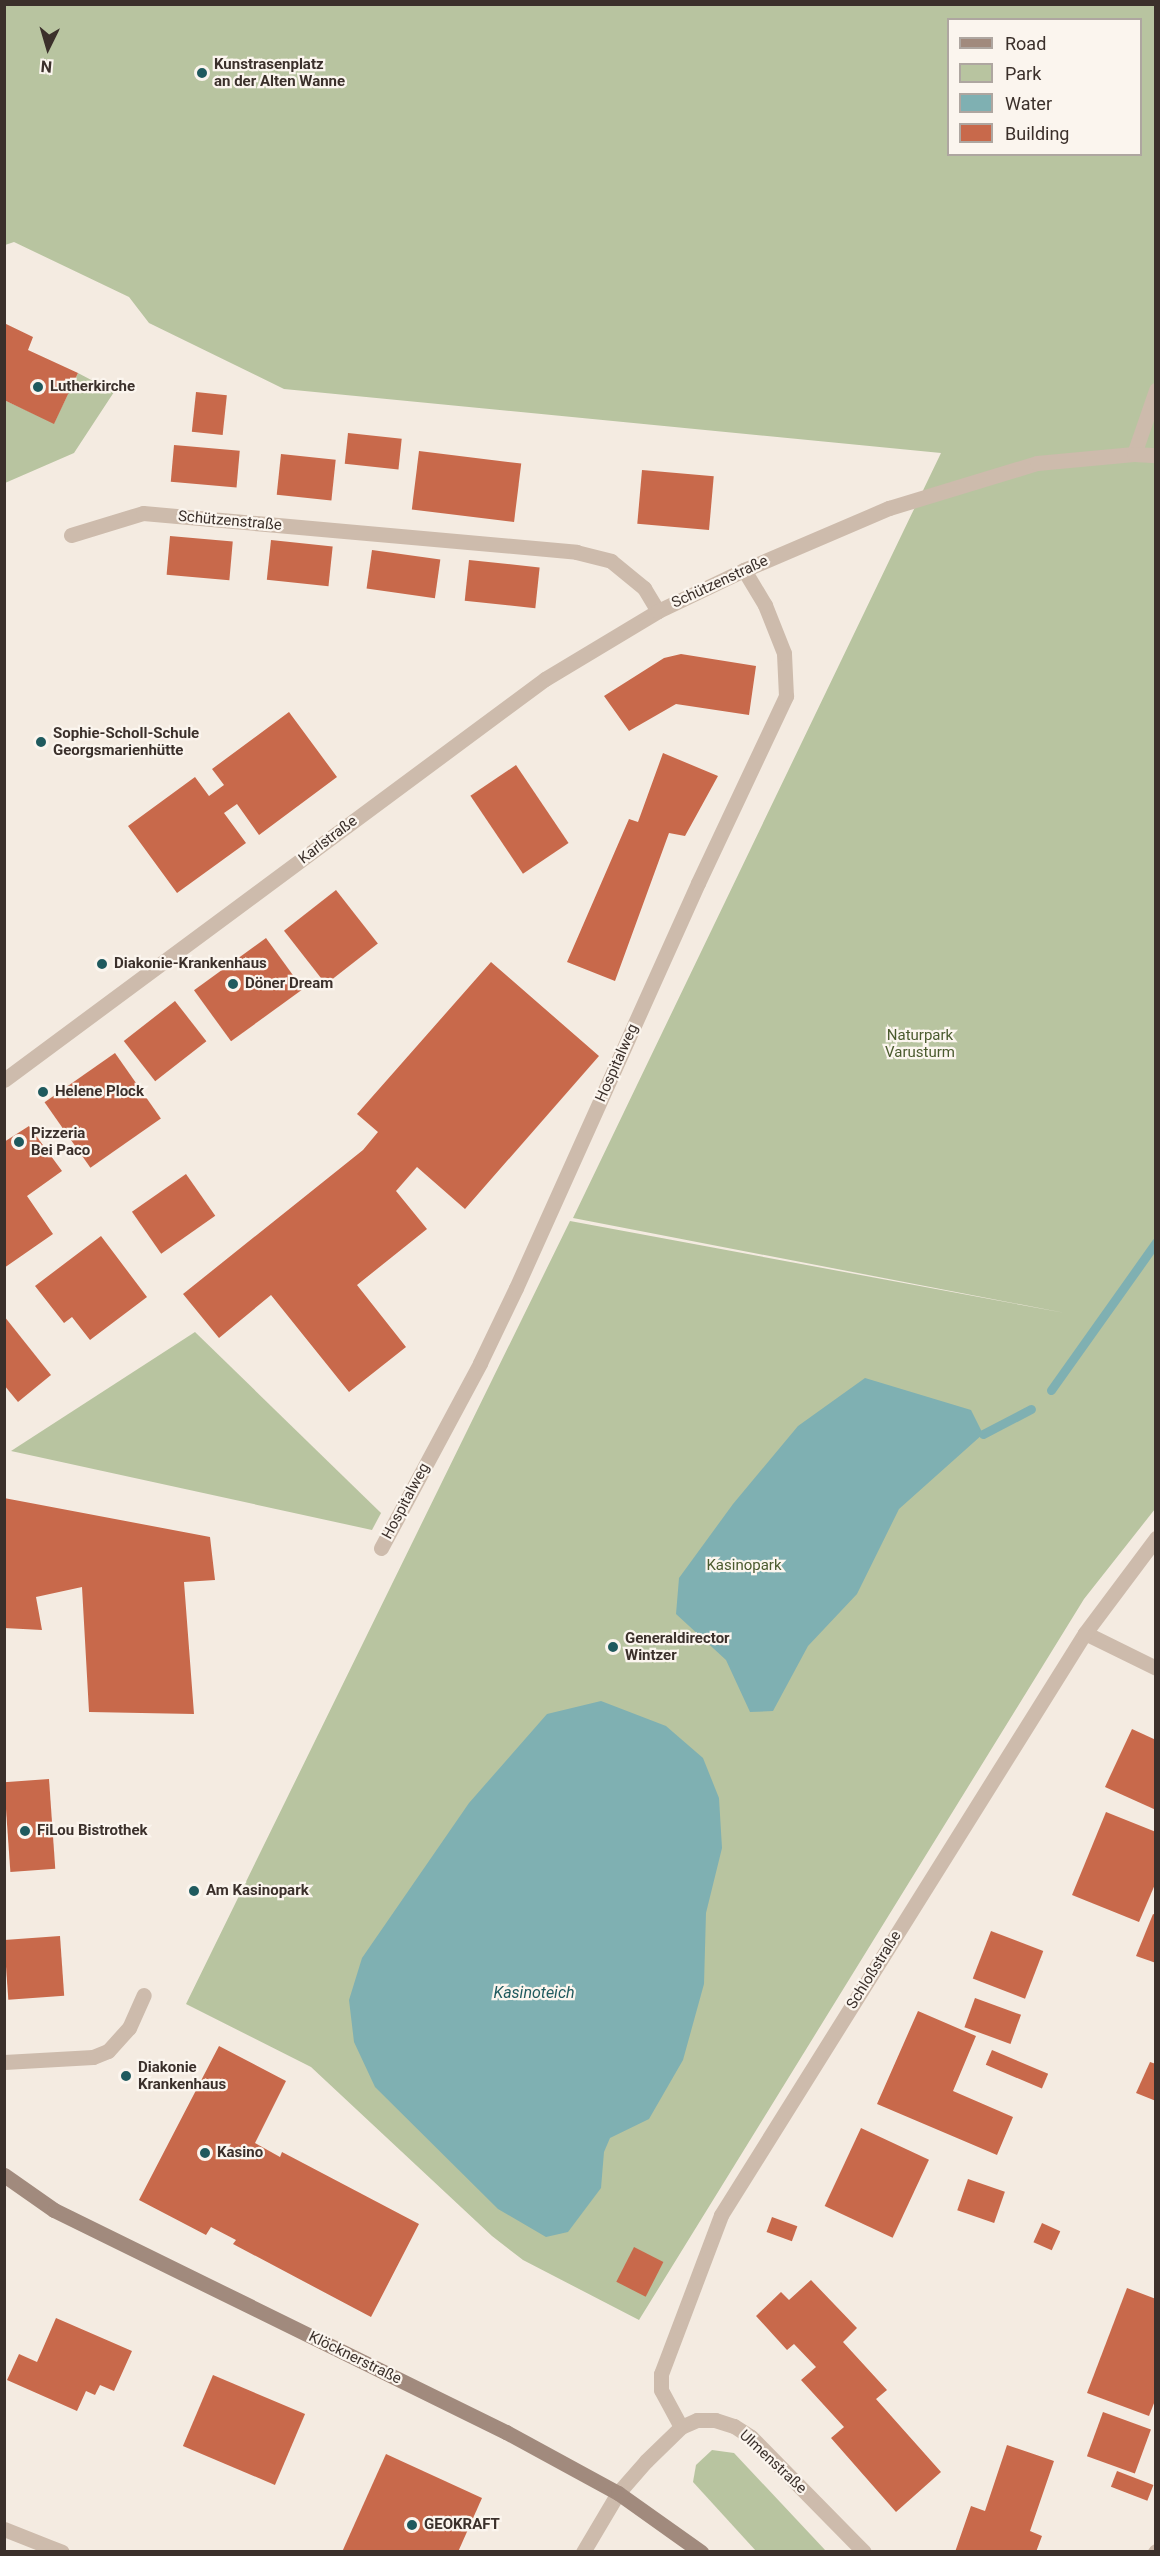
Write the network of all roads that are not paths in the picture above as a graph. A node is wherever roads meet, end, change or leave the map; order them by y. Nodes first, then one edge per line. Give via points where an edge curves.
1 (1155, 390) edge
2 (1134, 454) junction
3 (1155, 455) edge
4 (71, 535) dead end
5 (744, 570) junction
6 (658, 611) junction
7 (4, 1080) edge
8 (1155, 1538) edge
9 (381, 1548) dead end
10 (1085, 1633) junction
11 (1155, 1668) edge
12 (144, 1995) dead end
13 (4, 2062) edge
14 (4, 2175) edge
15 (681, 2427) junction
16 (618, 2493) junction
17 (4, 2529) edge
18 (62, 2552) edge
19 (583, 2552) edge
20 (701, 2552) edge
21 (864, 2552) edge

1 - 2 street
2 - 3 street, Schützenstraße
2 - 5 street, Schützenstraße via 1037,463 889,508
4 - 6 street, Schützenstraße via 143,513 576,552 611,561 644,588
5 - 6 street, Schützenstraße
5 - 9 street, Hospitalweg via 765,605 784,652 786,696 516,1288
6 - 7 street, Karlstraße via 545,679
8 - 10 street, Schloßstraße
10 - 11 street
10 - 15 street, Schloßstraße via 721,2215 661,2374 661,2390
12 - 13 street via 129,2028 108,2051 93,2057
14 - 16 main road, Klöcknerstraße via 54,2210 506,2432
15 - 16 street
15 - 21 street, Ulmenstraße via 697,2420 715,2420 742,2432
16 - 19 street
16 - 20 main road, Klöcknerstraße
17 - 18 street

